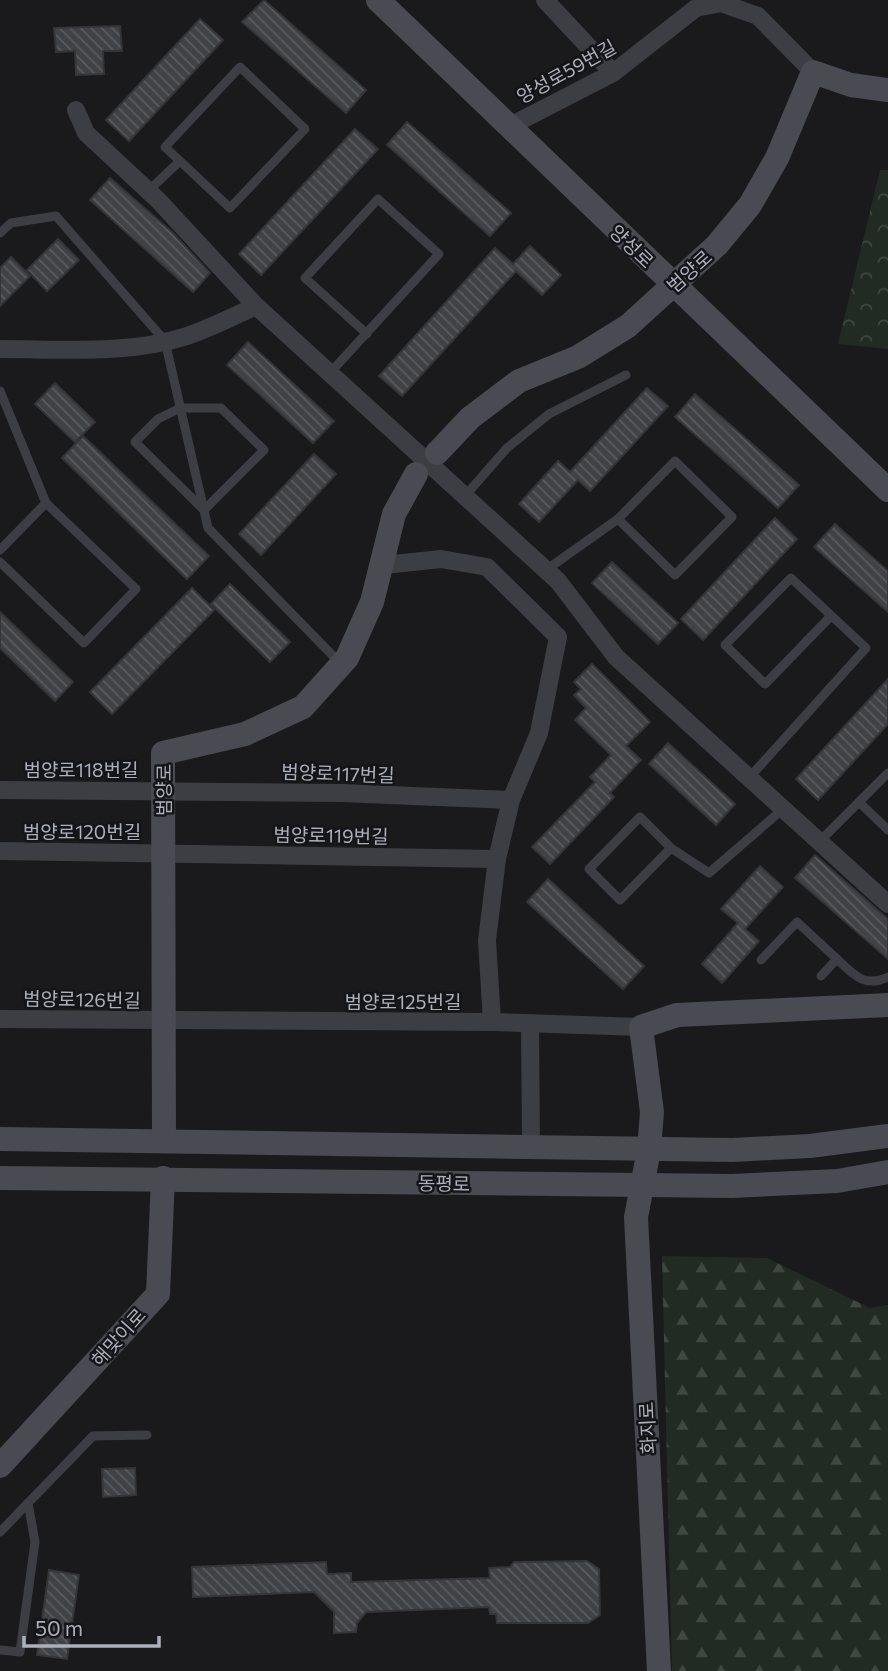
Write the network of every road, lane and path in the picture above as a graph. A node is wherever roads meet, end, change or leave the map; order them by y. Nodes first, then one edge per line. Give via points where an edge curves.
1 (378, 0) edge
2 (545, 0) edge
3 (754, 8) edge
4 (813, 72) junction
5 (612, 73) junction
6 (888, 90) edge
7 (76, 110) dead end
8 (508, 127) junction
9 (180, 161) junction
10 (147, 191) junction
11 (0, 233) edge
12 (672, 285) junction
13 (256, 306) junction
14 (367, 334) junction
15 (165, 341) junction
16 (0, 349) edge
17 (329, 374) junction
18 (626, 375) dead end
19 (0, 391) edge
20 (180, 408) junction
21 (437, 453) dead end
22 (416, 474) dead end
23 (888, 489) edge
24 (463, 497) junction
25 (46, 502) junction
26 (204, 510) junction
27 (618, 519) junction
28 (0, 550) edge
29 (0, 562) edge
30 (384, 565) junction
31 (546, 570) junction
32 (582, 614) junction
33 (831, 616) junction
34 (558, 637) junction
35 (342, 664) junction
36 (888, 773) edge
37 (749, 778) junction
38 (0, 790) edge
39 (163, 790) junction
40 (511, 800) junction
41 (859, 802) junction
42 (783, 809) junction
43 (888, 830) edge
44 (819, 842) junction
45 (671, 848) junction
46 (0, 851) edge
47 (163, 853) junction
48 (498, 859) junction
49 (888, 904) edge
50 (836, 959) junction
51 (761, 960) dead end
52 (821, 976) dead end
53 (888, 977) edge
54 (888, 1005) edge
55 (0, 1019) edge
56 (164, 1021) junction
57 (492, 1022) junction
58 (530, 1026) junction
59 (641, 1027) junction
60 (888, 1136) edge
61 (0, 1139) edge
62 (163, 1140) junction
63 (531, 1146) junction
64 (649, 1150) junction
65 (888, 1172) edge
66 (0, 1178) edge
67 (163, 1178) junction
68 (640, 1186) junction
69 (146, 1436) dead end
70 (0, 1466) edge
71 (28, 1503) junction
72 (0, 1532) edge
73 (0, 1650) edge
74 (659, 1671) edge

1 - 8 street, 양성로
2 - 5 street
3 - 4 street, 양성로59번길
3 - 5 street, 양성로59번길 via 721,3 696,8
4 - 6 street via 851,85
4 - 12 street, 범양로 via 777,158 750,205 717,246
5 - 8 street, 양성로59번길
7 - 10 street via 86,133
8 - 12 street, 양성로
9 - 9 lane via 230,208 306,128 240,67 164,147
9 - 10 lane
10 - 13 street
11 - 15 lane via 11,223 56,216
12 - 21 street, 범양로 via 618,332 578,357 519,381 470,418
12 - 23 street, 양성로
13 - 15 street
13 - 17 street
14 - 14 lane via 439,254 378,199 305,278
14 - 17 lane
15 - 16 street via 106,348
15 - 20 lane
17 - 24 street
18 - 24 lane via 549,414 508,448
19 - 25 lane
20 - 26 lane
20 - 26 lane via 158,419 135,442
20 - 26 lane via 221,408 264,450
22 - 30 street, 범양로 via 394,514
24 - 31 street
25 - 28 lane
25 - 29 lane via 136,589 84,643
26 - 35 lane via 208,528
27 - 27 lane via 675,575 732,517 675,461
27 - 31 lane
30 - 34 street via 441,559 487,566
30 - 35 street, 범양로
31 - 32 street
32 - 34 street
32 - 37 street via 616,657
33 - 33 lane via 791,578 725,645 765,684
33 - 37 lane via 866,648
34 - 40 street via 539,733
35 - 39 street, 범양로 via 303,707 245,734 163,753
36 - 41 lane
37 - 42 street
38 - 39 street, 범양로118번길
39 - 40 street, 범양로117번길
39 - 47 street, 범양로
40 - 48 street
41 - 43 lane
41 - 44 lane
42 - 44 street
42 - 45 lane via 709,873
44 - 49 street
45 - 45 lane via 639,817 589,869 621,900
46 - 47 street, 범양로120번길
47 - 48 street, 범양로119번길
47 - 56 street, 범양로
48 - 57 street via 487,940
50 - 51 lane via 797,922
50 - 52 lane
50 - 53 lane via 870,983
54 - 59 street via 677,1015
55 - 56 street, 범양로126번길
56 - 57 street, 범양로125번길
56 - 62 street, 범양로
57 - 58 street, 범양로125번길
58 - 59 street, 범양로125번길
58 - 63 street
59 - 64 street, 화지로 via 652,1112
60 - 64 street, 동평로 via 810,1146
61 - 62 street, 동평로
62 - 63 street, 동평로
63 - 64 street, 동평로
64 - 68 street, 화지로
65 - 68 street, 동평로 via 837,1181
66 - 67 street, 동평로
67 - 68 street, 동평로
67 - 70 street, 해맞이로 via 158,1294
68 - 74 street, 화지로 via 636,1217
69 - 71 lane via 93,1436
71 - 72 lane
71 - 73 lane via 35,1542 20,1652

